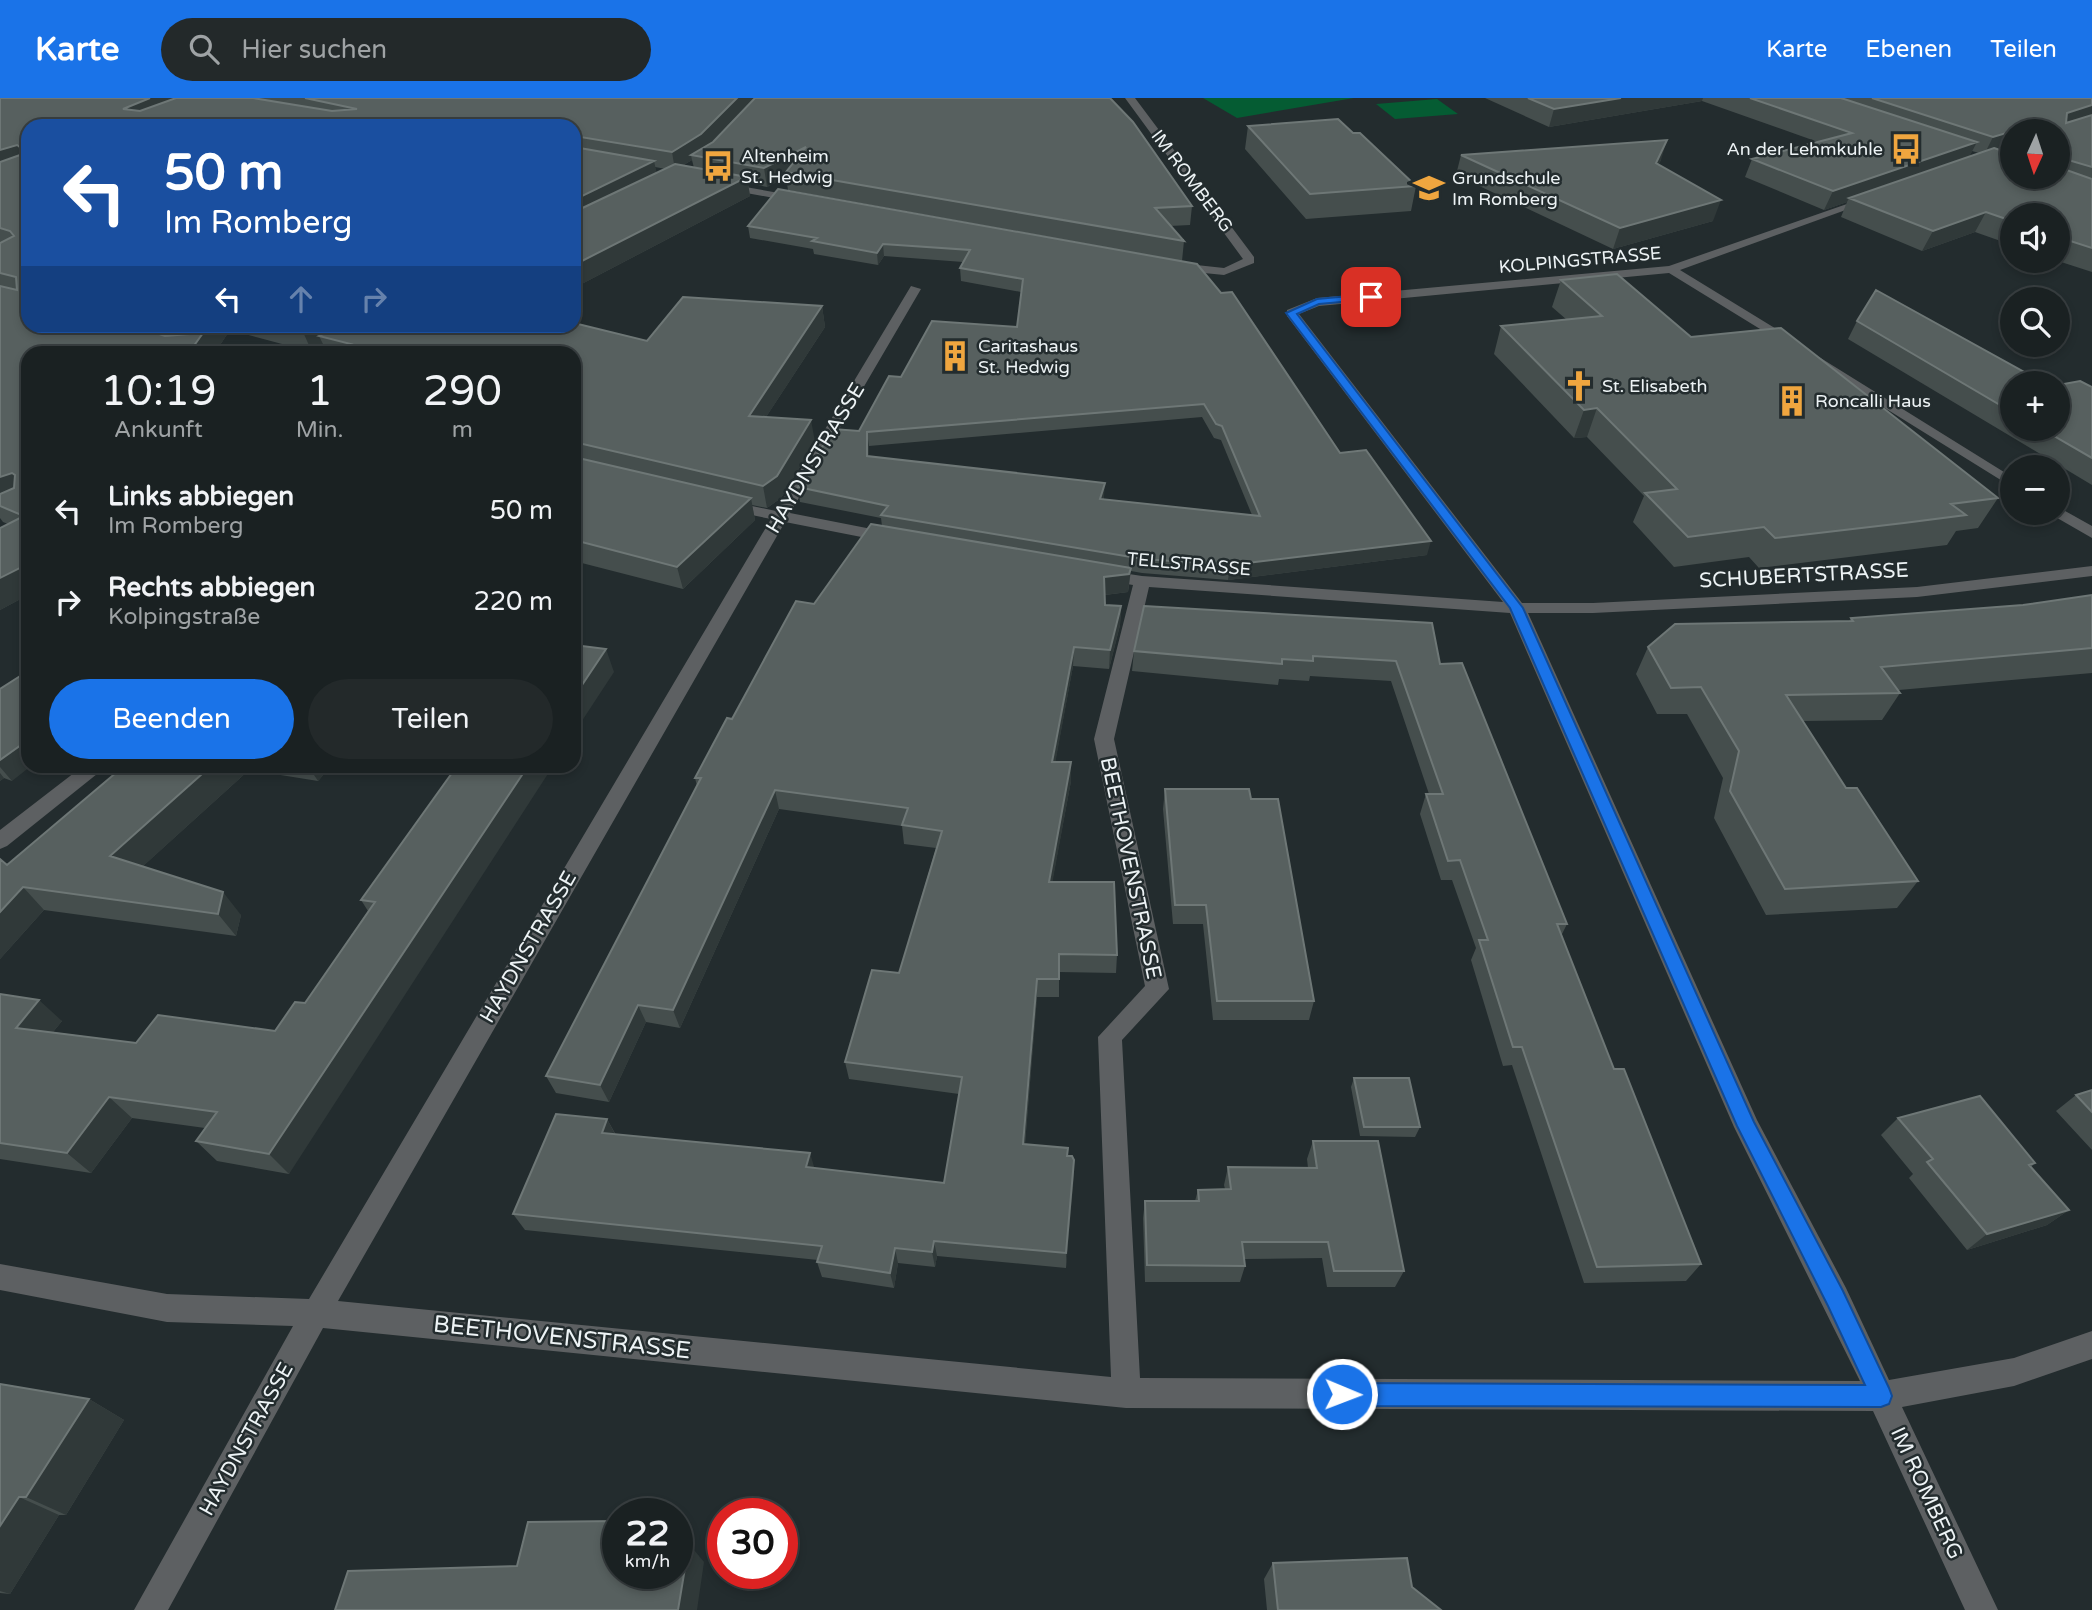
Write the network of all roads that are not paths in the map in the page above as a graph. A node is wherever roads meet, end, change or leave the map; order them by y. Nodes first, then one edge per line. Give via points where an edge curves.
1 (1130, 98) edge
2 (707, 183) edge
3 (1888, 193) edge
4 (815, 203) edge
5 (1166, 265) edge
6 (1671, 269) junction
7 (915, 289) dead end
8 (1291, 313) joint
9 (361, 333) edge
10 (336, 346) edge
11 (2000, 475) edge
12 (716, 503) edge
13 (780, 519) junction
14 (2070, 519) edge
15 (2092, 533) edge
16 (914, 542) edge
17 (2092, 571) edge
18 (1088, 572) edge
19 (1142, 581) junction
20 (1517, 608) junction
21 (88, 773) edge
22 (0, 841) edge
23 (0, 1277) edge
24 (316, 1313) junction
25 (2092, 1345) edge
26 (1126, 1393) junction
27 (1881, 1396) junction
28 (150, 1610) edge
29 (1982, 1610) edge

1 - 5 street, IM ROMBERG via 1250,260 1218,273
2 - 4 street
3 - 6 street, KOLPINGSTRASSE
6 - 8 street, KOLPINGSTRASSE via 1317,302
6 - 11 street
7 - 13 street, HAYDNSTRASSE
8 - 20 street, IM ROMBERG
9 - 10 street
12 - 13 street
13 - 16 street
13 - 24 street, HAYDNSTRASSE
14 - 15 street
17 - 20 street, SCHUBERTSTRASSE via 1917,592
18 - 19 street, TELLSTRASSE
19 - 20 street, TELLSTRASSE
19 - 26 street, BEETHOVENSTRASSE via 1104,739 1157,989 1110,1037
20 - 27 street, IM ROMBERG via 1746,1126 1836,1298
21 - 22 street
23 - 24 street, BEETHOVENSTRASSE via 167,1308
24 - 26 street, BEETHOVENSTRASSE
24 - 28 street, HAYDNSTRASSE
25 - 27 street, BEETHOVENSTRASSE via 2014,1372
26 - 27 street, BEETHOVENSTRASSE
27 - 29 street, IM ROMBERG

